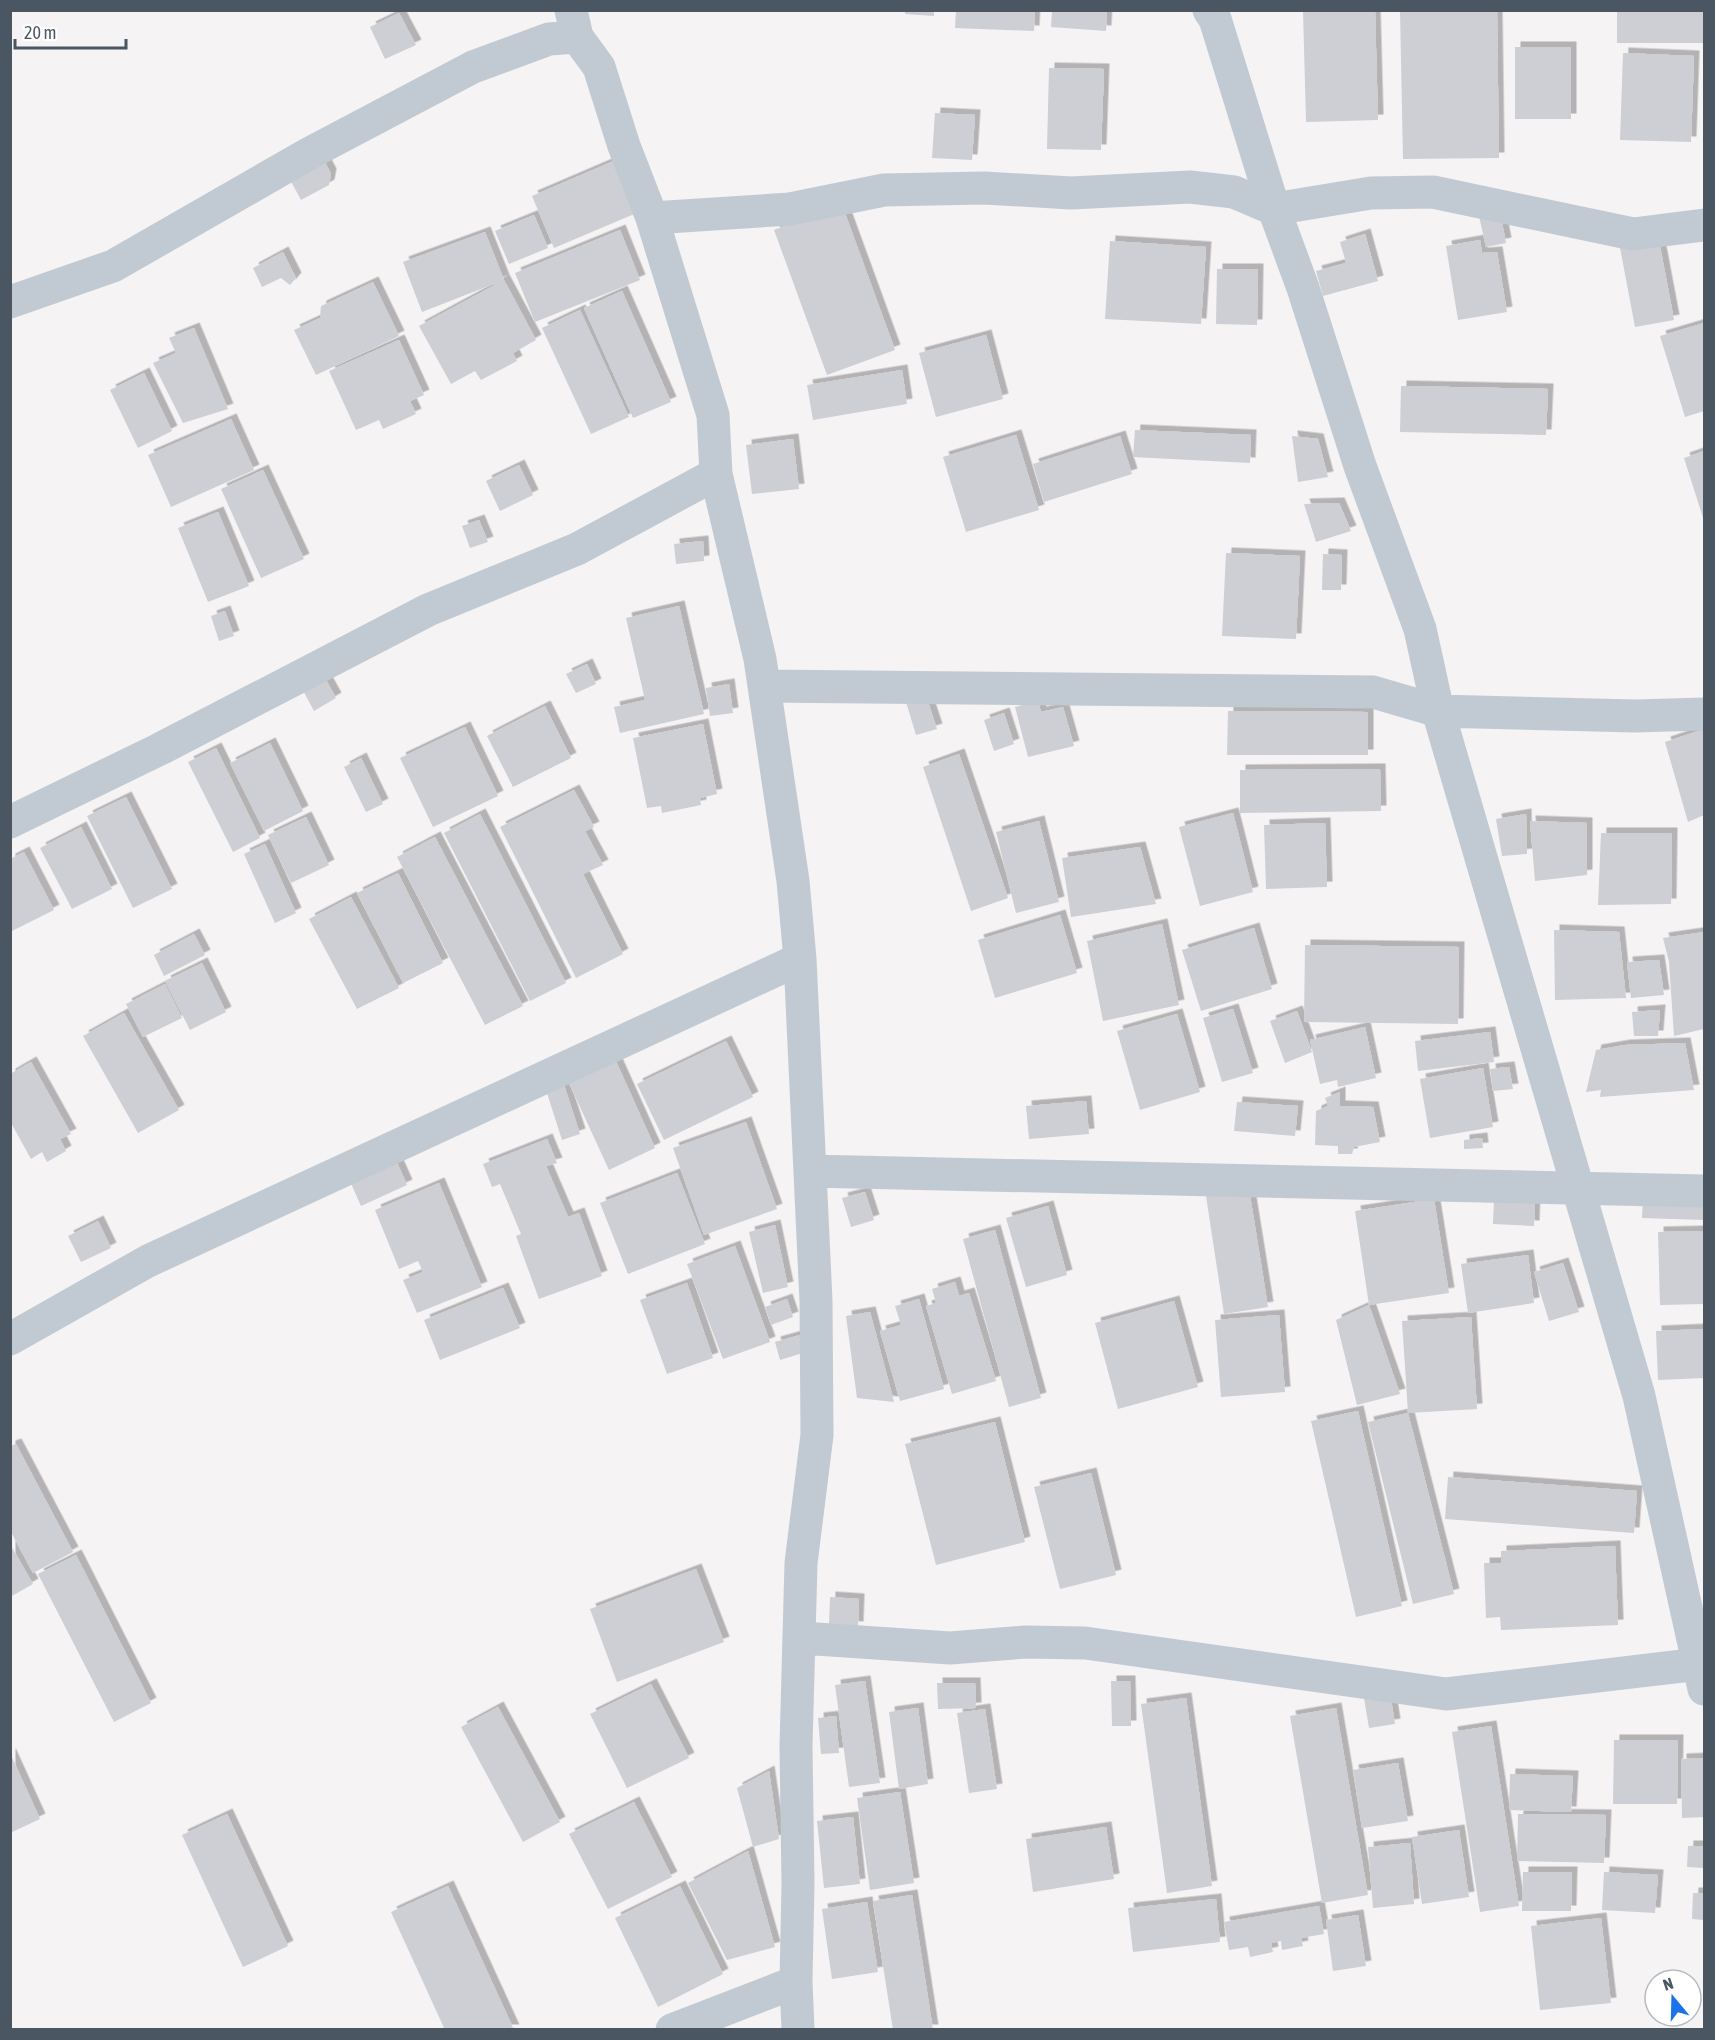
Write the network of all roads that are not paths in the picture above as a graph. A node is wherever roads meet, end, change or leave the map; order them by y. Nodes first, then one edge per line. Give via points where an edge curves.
1 (1209, 10) edge
2 (574, 24) edge
3 (1274, 209) junction
4 (652, 218) junction
5 (1704, 225) edge
6 (10, 302) edge
7 (716, 474) junction
8 (764, 686) junction
9 (1438, 711) junction
10 (1704, 714) edge
11 (10, 822) edge
12 (800, 959) junction
13 (810, 1171) junction
14 (1579, 1186) junction
15 (1704, 1191) edge
16 (10, 1339) edge
17 (801, 1638) junction
18 (1702, 1676) edge
19 (796, 1982) junction
20 (672, 2030) edge
21 (798, 2030) edge

1 - 3 street
2 - 4 street via 598,67
2 - 6 street via 549,39 473,67 310,153 113,266
3 - 4 street via 1234,192 1190,186 1071,193 984,188 884,190 790,208
3 - 5 street via 1371,193 1433,192 1633,234
3 - 9 street via 1304,288 1360,466 1420,629
4 - 7 street via 712,415
7 - 8 street
7 - 11 street via 577,549 428,610
8 - 9 street via 1373,692
8 - 12 street via 793,881
9 - 10 street
9 - 14 street
12 - 13 street
12 - 16 street via 148,1261
13 - 14 street
13 - 17 street via 817,1435 801,1563
14 - 15 street
14 - 18 street via 1639,1396
17 - 18 street via 950,1648 1026,1642 1085,1643 1446,1694
17 - 19 street via 796,1746
19 - 20 street
19 - 21 street

